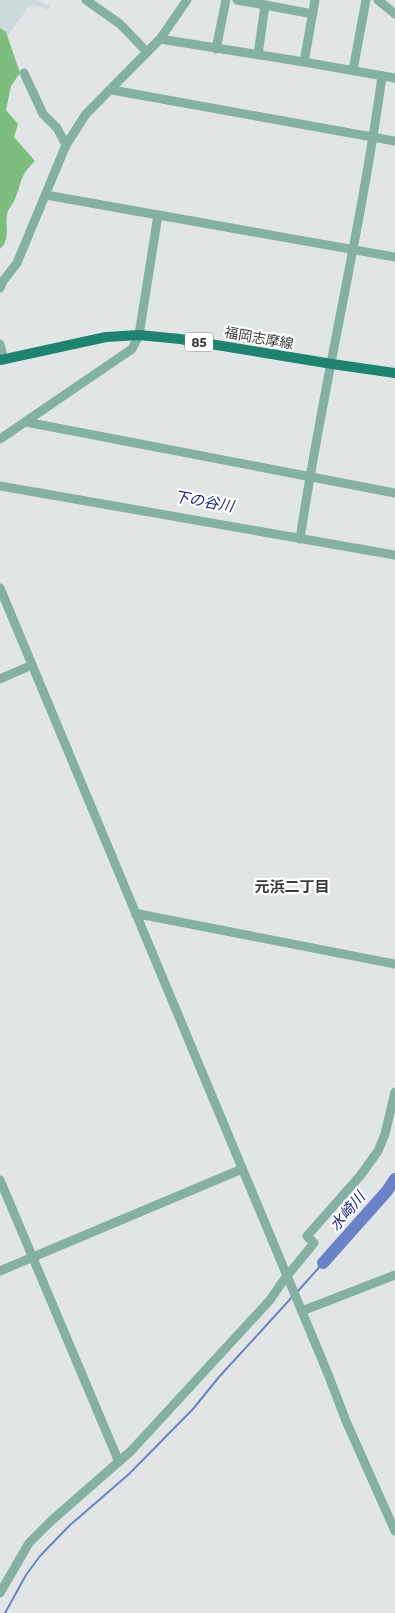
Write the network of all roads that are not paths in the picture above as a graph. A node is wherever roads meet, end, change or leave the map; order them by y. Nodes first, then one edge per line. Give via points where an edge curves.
1 (86, 0) edge
2 (187, 0) edge
3 (226, 0) edge
4 (237, 0) edge
5 (315, 0) edge
6 (366, 0) edge
7 (378, 0) edge
8 (266, 5) junction
9 (313, 14) junction
10 (395, 14) edge
11 (160, 39) junction
12 (216, 48) junction
13 (147, 52) junction
14 (258, 55) junction
15 (304, 62) junction
16 (353, 70) junction
17 (24, 73) dead end
18 (382, 76) junction
19 (395, 78) edge
20 (112, 90) junction
21 (374, 137) junction
22 (395, 141) edge
23 (66, 145) junction
24 (46, 196) junction
25 (158, 215) junction
26 (352, 249) junction
27 (395, 257) edge
28 (0, 288) edge
29 (139, 335) junction
30 (0, 344) edge
31 (2, 360) edge
32 (332, 364) junction
33 (395, 373) edge
34 (26, 422) junction
35 (0, 439) edge
36 (310, 477) junction
37 (0, 486) edge
38 (395, 493) edge
39 (300, 535) junction
40 (395, 555) edge
41 (0, 588) edge
42 (32, 665) junction
43 (0, 679) edge
44 (136, 915) junction
45 (395, 964) edge
46 (395, 1092) edge
47 (242, 1168) junction
48 (0, 1180) edge
49 (32, 1257) junction
50 (0, 1271) edge
51 (395, 1275) edge
52 (287, 1277) junction
53 (302, 1311) junction
54 (119, 1462) junction
55 (395, 1532) edge
56 (0, 1593) edge

1 - 13 street via 120,24
2 - 11 street
3 - 12 street
4 - 8 street
5 - 9 street
6 - 16 street
7 - 10 street
8 - 9 street
8 - 14 street
9 - 15 street
11 - 12 street
11 - 13 street
12 - 14 street
13 - 20 street
14 - 15 street
15 - 16 street
16 - 18 street
17 - 23 street via 43,114 57,128
18 - 19 street
18 - 21 street
20 - 21 street
20 - 23 street via 86,114
21 - 22 street
21 - 26 street
23 - 24 street
24 - 25 street
24 - 28 street via 17,263
25 - 26 street
25 - 29 street
26 - 27 street
26 - 32 street
29 - 31 main road, 福岡志摩線 / 85 via 106,338
29 - 32 main road, 福岡志摩線 / 85
29 - 34 street via 132,349
30 - 31 street
32 - 33 main road, 福岡志摩線 / 85
32 - 36 street
34 - 35 street
34 - 36 street
36 - 38 street
36 - 39 street
37 - 39 street
39 - 40 street
41 - 42 street
42 - 43 street
42 - 44 street
44 - 45 street
44 - 47 street
46 - 52 street via 378,1151 307,1236 314,1244
47 - 49 street
47 - 52 street
48 - 49 street
49 - 50 street
49 - 54 street
51 - 53 street
52 - 53 street
52 - 54 street via 234,1340
53 - 55 street
54 - 56 street via 30,1543

